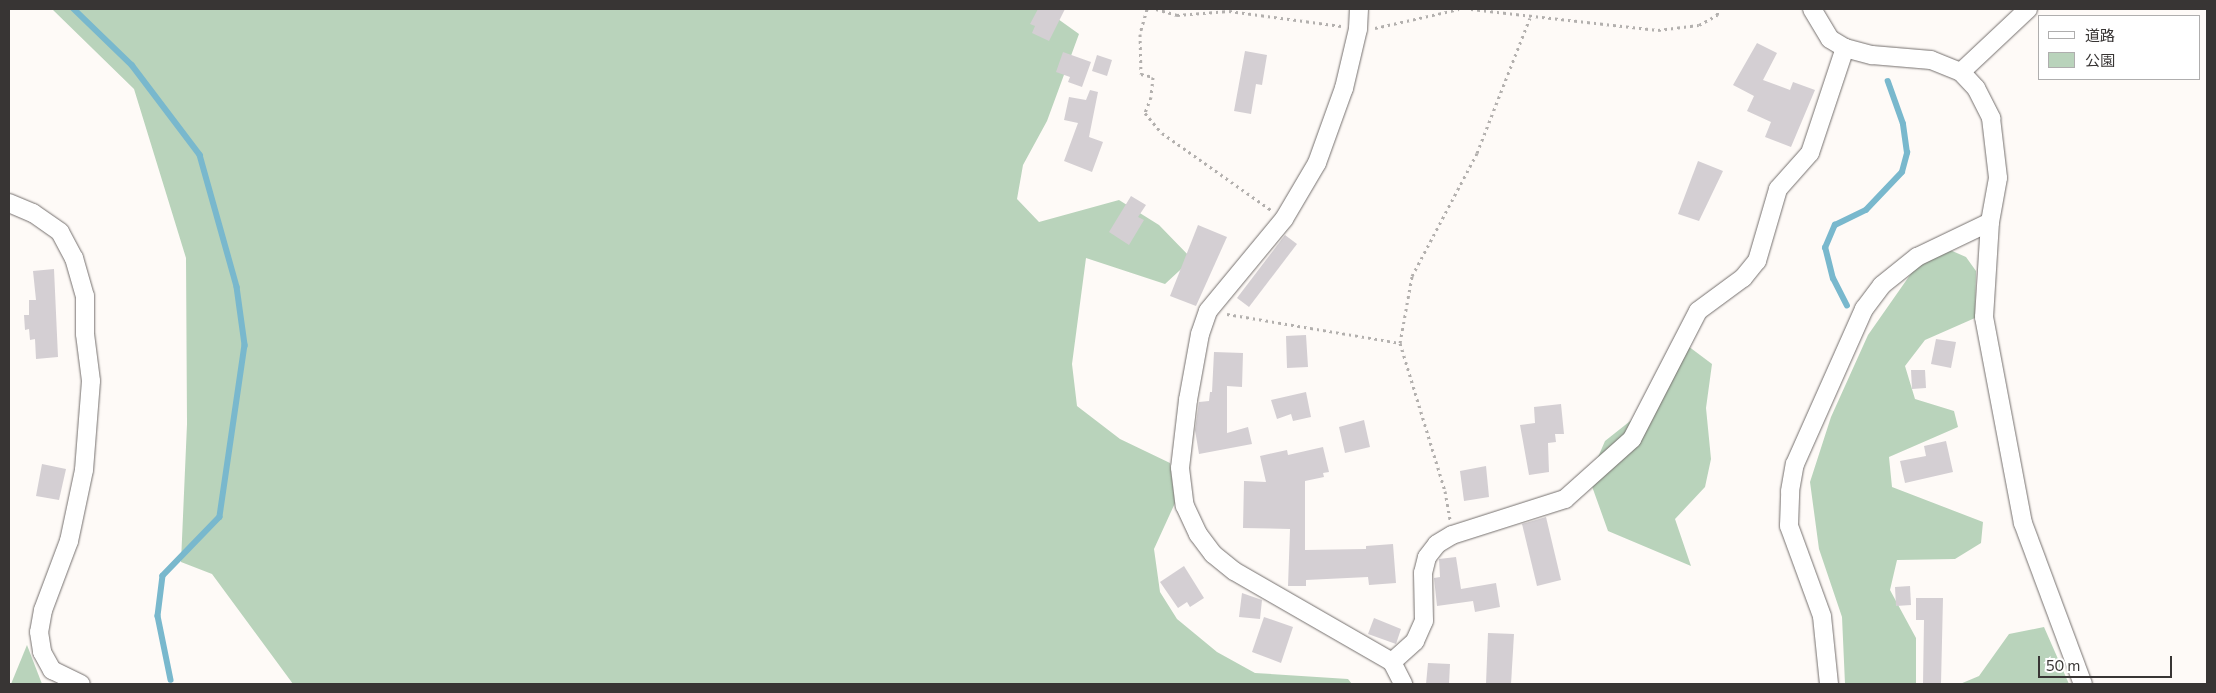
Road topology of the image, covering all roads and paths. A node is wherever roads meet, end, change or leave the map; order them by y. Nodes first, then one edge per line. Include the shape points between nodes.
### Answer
1 (1147, 9) edge
2 (1156, 9) edge
3 (1359, 9) edge
4 (1459, 9) edge
5 (1472, 9) edge
6 (1719, 9) edge
7 (1812, 9) edge
8 (2028, 9) edge
9 (1530, 18) junction
10 (1358, 29) junction
11 (1845, 48) junction
12 (1961, 72) junction
13 (9, 203) edge
14 (1284, 219) junction
15 (1990, 222) junction
16 (1208, 311) junction
17 (1400, 343) junction
18 (1452, 535) junction
19 (1392, 662) junction
20 (81, 684) edge
21 (1403, 684) edge
22 (1830, 684) edge
23 (2083, 684) edge

1 - 14 path via 1140,34 1141,74 1153,77 1145,113 1162,133
2 - 10 path via 1177,15 1229,11
3 - 10 street
4 - 10 path
5 - 9 path
6 - 9 path via 1699,24 1658,30
7 - 11 street via 1830,39
8 - 12 street
9 - 17 path via 1477,154 1412,276
10 - 14 street via 1334,122 1317,163
11 - 12 street via 1872,55 1931,60
11 - 18 street via 1810,153 1778,189 1757,261 1743,278 1698,311 1632,440 1565,498
12 - 15 street via 1976,88 1991,118 1998,178
13 - 20 street via 34,213 60,232 74,258 85,296 85,334 91,381 84,470 68,541 43,610 39,632 42,652 52,670
14 - 16 street
15 - 22 street via 1917,256 1882,285 1864,309 1795,464 1789,526 1822,616
15 - 23 street via 1984,317 2023,523
16 - 17 path
16 - 19 street via 1200,334 1188,400 1180,468 1185,506 1198,534 1213,554 1234,571
17 - 18 path via 1445,491
18 - 19 street via 1437,544 1427,557 1423,574 1424,621 1415,641
19 - 21 street

